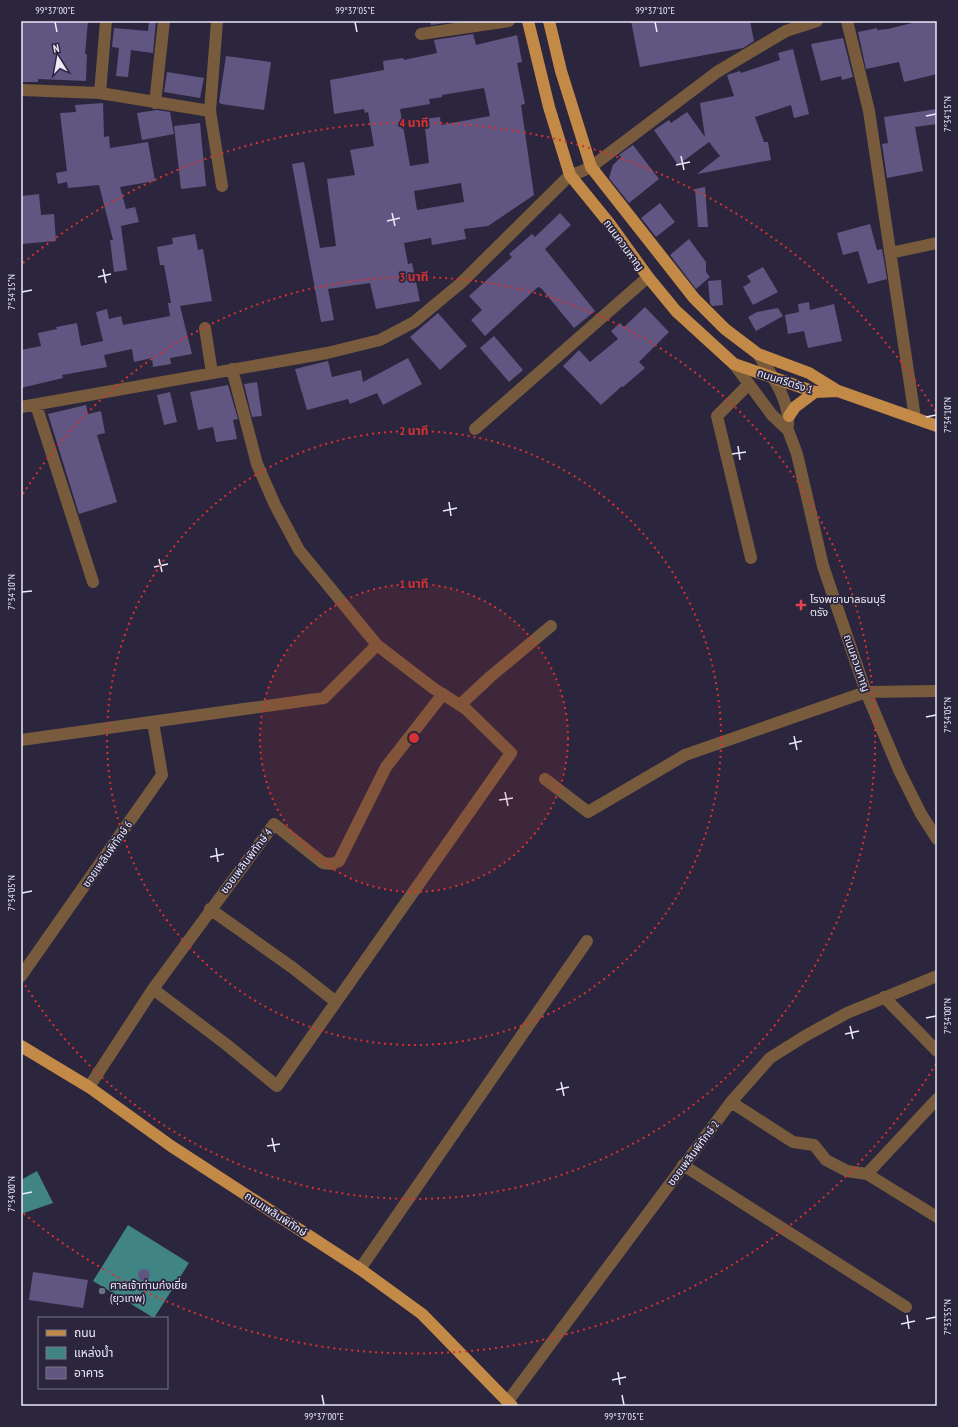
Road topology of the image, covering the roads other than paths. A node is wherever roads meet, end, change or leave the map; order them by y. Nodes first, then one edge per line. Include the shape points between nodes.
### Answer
1 (106, 21) edge
2 (164, 21) edge
3 (217, 21) edge
4 (509, 21) edge
5 (528, 21) edge
6 (549, 21) edge
7 (817, 21) edge
8 (847, 21) edge
9 (421, 34) dead end
10 (21, 90) edge
11 (100, 93) junction
12 (155, 103) junction
13 (210, 110) junction
14 (591, 166) junction
15 (570, 175) junction
16 (222, 186) dead end
17 (937, 243) edge
18 (890, 253) junction
19 (648, 277) junction
20 (204, 328) dead end
21 (758, 354) junction
22 (734, 364) junction
23 (232, 369) junction
24 (212, 373) junction
25 (774, 378) junction
26 (749, 384) junction
27 (838, 391) junction
28 (815, 392) junction
29 (36, 405) junction
30 (21, 407) edge
31 (789, 416) junction
32 (915, 418) junction
33 (937, 426) edge
34 (475, 429) dead end
35 (788, 430) junction
36 (751, 558) dead end
37 (93, 582) dead end
38 (551, 626) dead end
39 (377, 645) junction
40 (937, 691) edge
41 (866, 692) junction
42 (443, 694) junction
43 (460, 705) junction
44 (154, 722) junction
45 (21, 740) edge
46 (545, 779) dead end
47 (937, 839) edge
48 (210, 909) junction
49 (587, 941) dead end
50 (21, 976) edge
51 (937, 976) edge
52 (153, 989) junction
53 (884, 997) junction
54 (336, 1002) junction
55 (21, 1046) edge
56 (937, 1051) edge
57 (89, 1087) junction
58 (937, 1099) edge
59 (730, 1102) junction
60 (683, 1165) junction
61 (867, 1174) junction
62 (937, 1217) edge
63 (360, 1269) junction
64 (906, 1307) dead end
65 (510, 1404) edge

1 - 11 street
2 - 12 street
3 - 13 street
4 - 9 street
5 - 15 main road, ถนนควนหาญ via 549,107
6 - 14 main road, ถนนควนหาญ via 561,71
7 - 14 street via 786,31 717,72
8 - 18 street via 869,111
10 - 11 street
11 - 12 street
12 - 13 street
13 - 16 street
14 - 15 street
14 - 21 main road, ถนนควนหาญ via 694,298 725,329
15 - 19 main road, ถนนควนหาญ
15 - 23 street via 462,283 414,322 380,340
17 - 18 street
18 - 32 street
19 - 22 main road, ถนนควนหาญ via 676,311
19 - 34 street
20 - 24 street
21 - 25 street, ถนนควนหาญ
21 - 27 main road, ถนนศรีตรัง 1 via 809,373
22 - 25 main road, ถนนศรีตรัง 1
22 - 26 street, ถนนควนหาญ
23 - 24 street
23 - 39 street via 257,464 275,505 299,550
24 - 29 street
25 - 28 main road, ถนนศรีตรัง 1
25 - 31 street, ถนนควนหาญ
26 - 35 street, ถนนควนหาญ via 772,415
26 - 36 street via 717,416
27 - 28 main road, ถนนศรีตรัง 1
27 - 32 main road, ถนนศรีตรัง 1
28 - 31 main road via 795,407
29 - 30 street
29 - 37 street
31 - 35 street, ถนนควนหาญ
32 - 33 main road, ถนนศรีตรัง 1
35 - 41 street, ถนนควนหาญ via 797,454 823,566
38 - 43 street
39 - 42 street
39 - 44 street via 324,698
40 - 41 street
41 - 46 street via 686,755 588,812
41 - 47 street, ถนนควนหาญ via 899,770
42 - 43 street
42 - 48 street, ซอยเพลินพิทักษ์ 4 via 386,768 339,861 332,864 324,863 274,824
43 - 54 street via 511,753
44 - 45 street
44 - 50 street, ซอยเพลินพิทักษ์ 6 via 162,775
48 - 52 street, ซอยเพลินพิทักษ์ 4
48 - 54 street
49 - 63 street
51 - 53 street, ซอยเพลินพิทักษ์ 2
52 - 54 street via 277,1086
52 - 57 street, ซอยเพลินพิทักษ์ 4
53 - 56 street
53 - 59 street, ซอยเพลินพิทักษ์ 2 via 805,1036 770,1058
55 - 57 main road, ถนนเพลินพิทักษ์
57 - 63 main road, ถนนเพลินพิทักษ์ via 172,1146
58 - 61 street
59 - 60 street, ซอยเพลินพิทักษ์ 2
59 - 61 street via 793,1142 814,1145 826,1160 847,1171
60 - 64 street
60 - 65 street, ซอยเพลินพิทักษ์ 2
61 - 62 street
63 - 65 main road, ถนนเพลินพิทักษ์ via 422,1314

